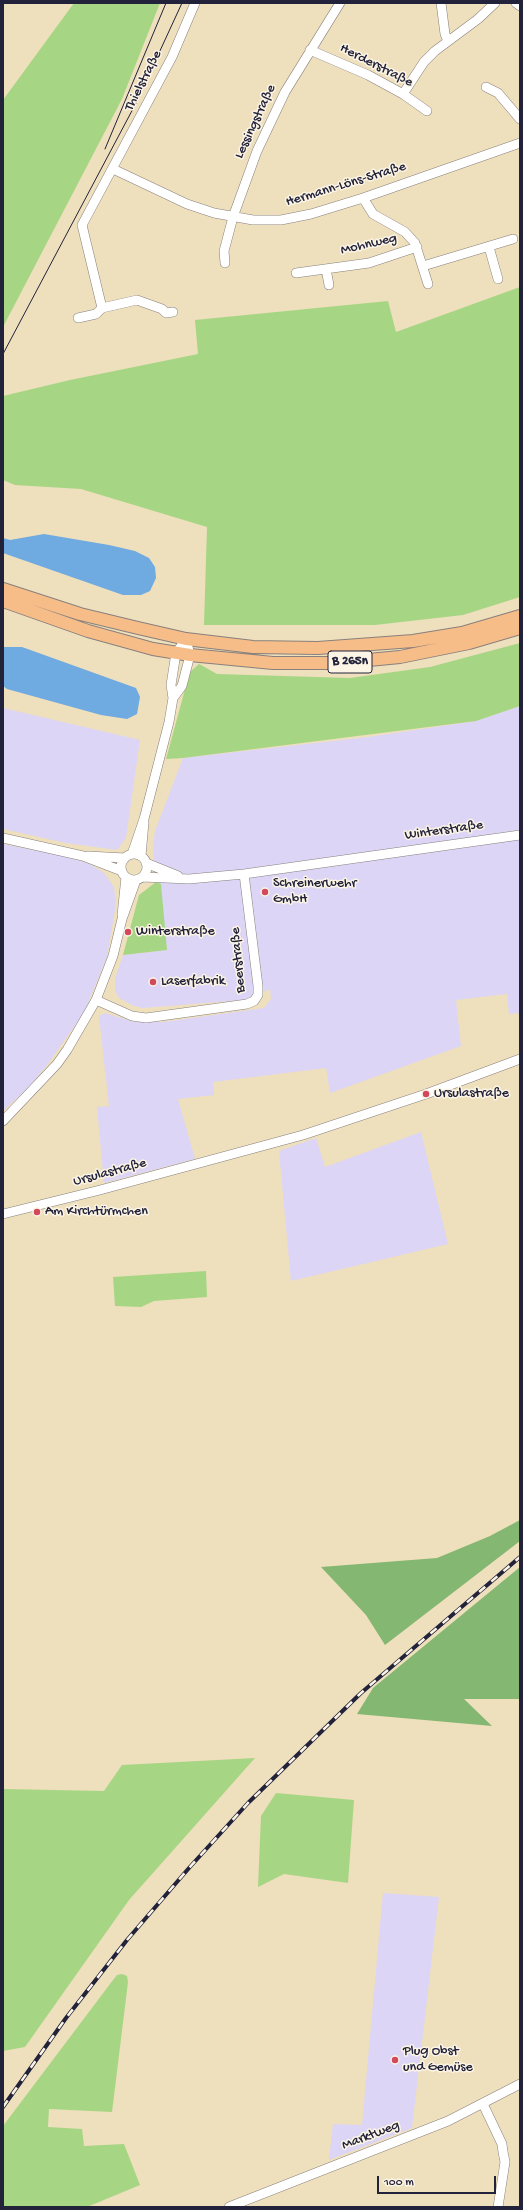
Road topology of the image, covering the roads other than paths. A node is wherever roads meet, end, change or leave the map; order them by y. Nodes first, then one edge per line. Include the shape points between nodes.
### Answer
1 (195, 3) edge
2 (340, 3) edge
3 (441, 3) edge
4 (495, 3) edge
5 (516, 3) edge
6 (520, 6) edge
7 (448, 41) junction
8 (310, 50) junction
9 (486, 87) dead end
10 (403, 94) junction
11 (427, 110) dead end
12 (520, 120) edge
13 (520, 143) edge
14 (114, 168) junction
15 (363, 198) junction
16 (233, 217) junction
17 (513, 239) dead end
18 (489, 247) junction
19 (417, 248) junction
20 (225, 263) dead end
21 (423, 266) junction
22 (326, 269) junction
23 (296, 273) dead end
24 (498, 279) dead end
25 (428, 284) dead end
26 (329, 285) dead end
27 (102, 308) junction
28 (173, 312) dead end
29 (78, 318) dead end
30 (3, 589) edge
31 (3, 601) edge
32 (520, 616) edge
33 (520, 628) edge
34 (186, 639) junction
35 (176, 653) junction
36 (190, 655) junction
37 (173, 698) junction
38 (520, 835) edge
39 (3, 838) edge
40 (83, 856) junction
41 (136, 858) junction
42 (124, 874) junction
43 (244, 874) junction
44 (181, 878) junction
45 (139, 879) junction
46 (122, 919) junction
47 (96, 1000) junction
48 (520, 1059) edge
49 (3, 1121) edge
50 (3, 1214) edge
51 (520, 2084) edge
52 (483, 2104) junction
53 (229, 2207) edge
54 (498, 2207) edge

1 - 14 street, Thielstraße via 172,57
2 - 8 street, Lessingstraße
3 - 7 street
4 - 7 street
5 - 6 street
7 - 10 street via 424,62
8 - 10 street, Herderstraße via 368,75
8 - 16 street, Lessingstraße via 285,92 257,151
9 - 12 street via 498,93
10 - 11 street, Herderstraße
13 - 15 street, Hermann-Löns-Straße
14 - 16 street, Hermann-Löns-Straße via 187,204
14 - 27 street, Thielstraße via 82,225
15 - 16 street, Hermann-Löns-Straße via 281,220
15 - 19 street via 373,214 409,236
16 - 20 street, Lessingstraße via 224,250
17 - 18 street
18 - 21 street
18 - 24 street
19 - 21 street
19 - 22 street, Mohnweg via 369,263
21 - 25 street
22 - 23 street, Mohnweg
22 - 26 street, Mohnweg
27 - 28 street via 137,300 162,309 166,313
27 - 29 street via 96,314
30 - 34 main road, B 265n via 80,614
31 - 35 main road, B 265n via 88,631
32 - 34 main road, B 265n via 462,633 370,646 253,648
33 - 36 main road, B 265n via 434,651 367,661 273,663
34 - 35 street
34 - 36 street
35 - 36 main road, B 265n
35 - 37 street via 171,685
36 - 37 street via 182,686
37 - 41 street via 144,820 145,832
38 - 43 street, Winterstraße
39 - 40 street
40 - 41 street
40 - 42 street, Winterstraße
41 - 42 street via 121,864
41 - 44 street, Winterstraße
41 - 45 street via 146,871
42 - 45 street, Winterstraße
42 - 46 street
43 - 44 street, Winterstraße
43 - 47 street, Beerstraße via 258,986 258,995 254,1001 146,1018 132,1016
44 - 45 street, Winterstraße
45 - 46 street
46 - 47 street via 113,956
47 - 49 street via 68,1050
48 - 50 street, Ursulastraße via 303,1135
51 - 52 street, Marktweg
52 - 53 street, Marktweg via 448,2121
52 - 54 street via 502,2144 505,2162

